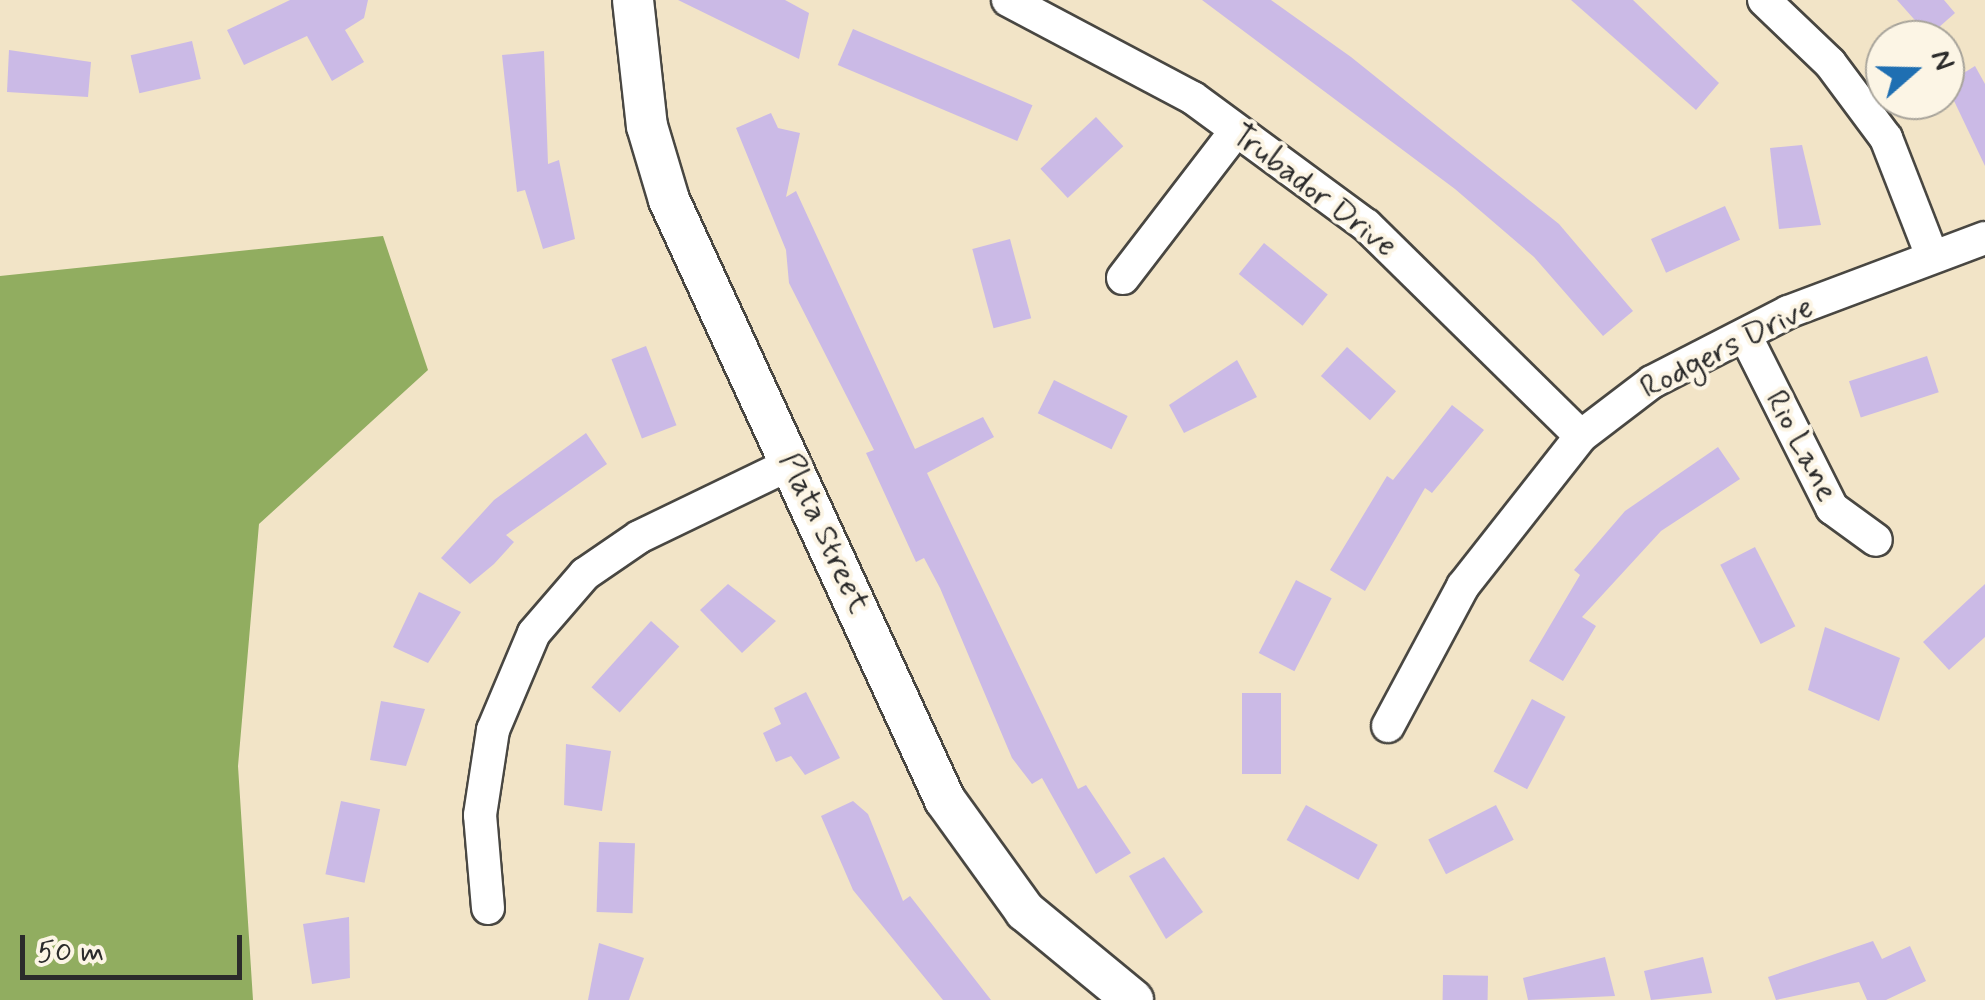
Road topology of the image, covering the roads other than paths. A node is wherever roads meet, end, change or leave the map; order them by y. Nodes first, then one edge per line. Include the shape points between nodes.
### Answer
1 (632, 0) edge
2 (1008, 0) edge
3 (1764, 0) edge
4 (1236, 132) junction
5 (1985, 238) edge
6 (1932, 256) junction
7 (1123, 278) dead end
8 (1744, 335) junction
9 (1581, 436) junction
10 (792, 463) junction
11 (1876, 540) dead end
12 (1388, 726) dead end
13 (488, 908) dead end
14 (1133, 1000) edge

1 - 10 street, Plata Street via 647,126 669,200
2 - 4 street, Trubador Drive via 1080,32
3 - 6 street via 1830,63 1886,138
4 - 7 street
4 - 9 street, Trubador Drive via 1366,225
5 - 6 street, Rodgers Drive
6 - 8 street, Rodgers Drive
8 - 9 street, Rodgers Drive via 1652,382
8 - 11 street, Rio Lane via 1832,508
9 - 12 street, Rodgers Drive via 1464,586
10 - 13 street via 638,537 585,574 534,633 493,730 480,816
10 - 14 street, Plata Street via 956,816 1025,911

